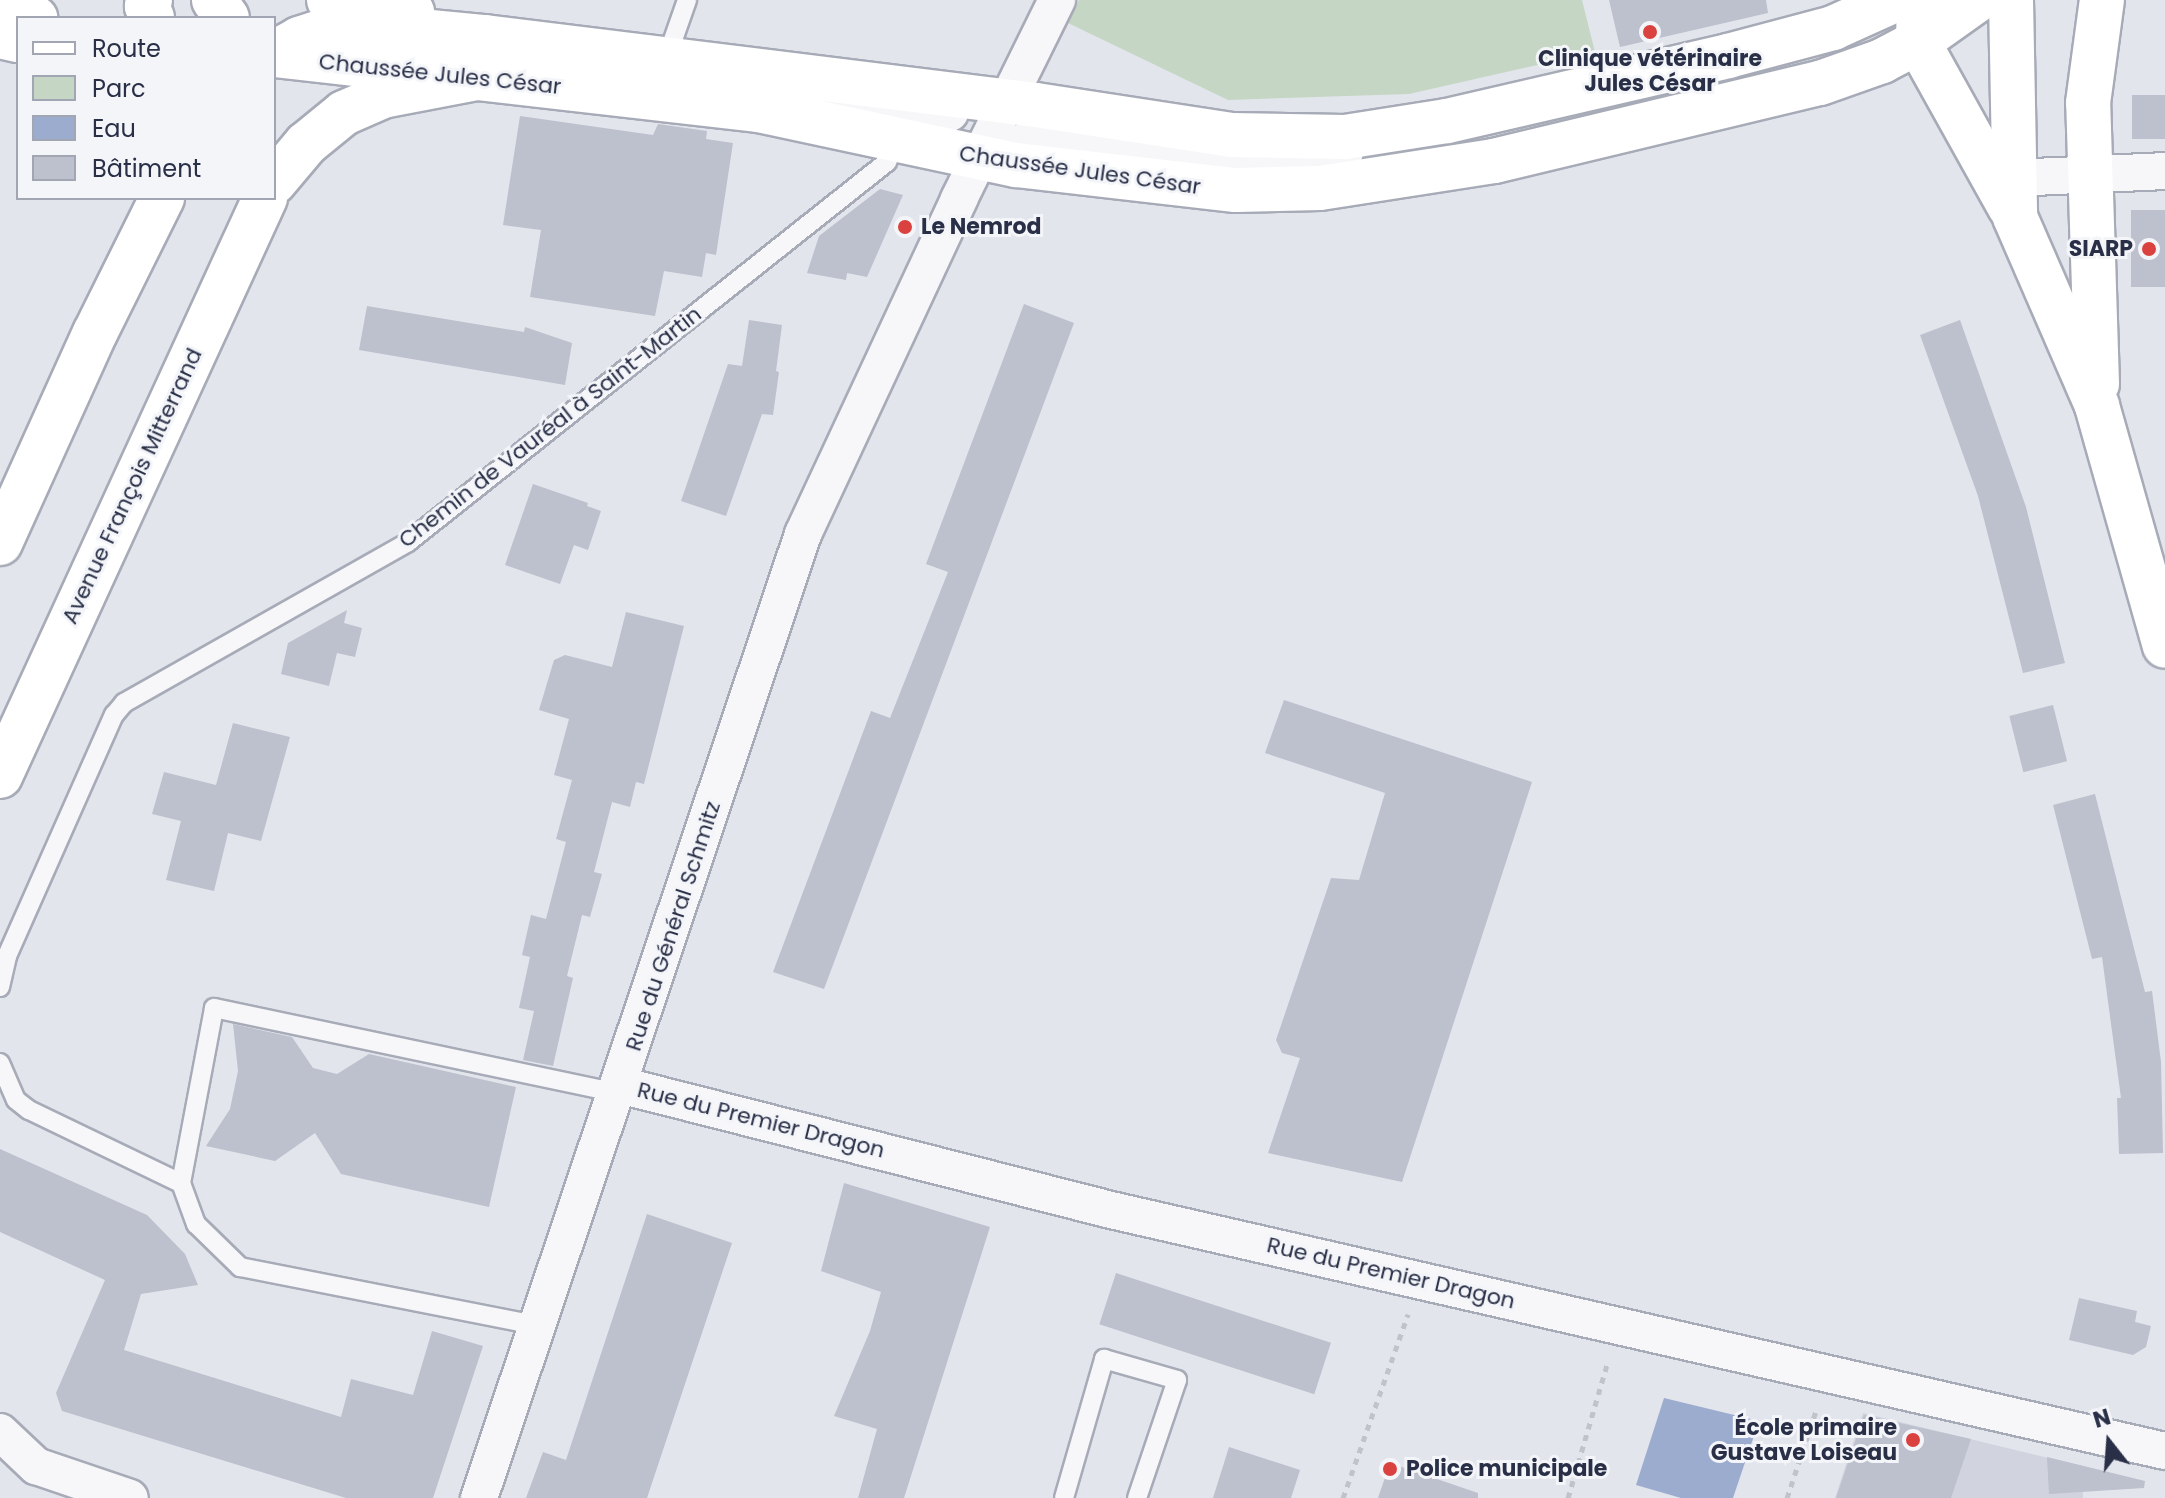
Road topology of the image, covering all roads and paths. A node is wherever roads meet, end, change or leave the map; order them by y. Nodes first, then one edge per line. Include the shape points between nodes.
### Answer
1 (329, 0) edge
2 (687, 0) edge
3 (1057, 0) edge
4 (1895, 0) edge
5 (1977, 0) edge
6 (2071, 0) edge
7 (2102, 0) edge
8 (0, 12) edge
9 (2011, 14) edge
10 (23, 16) edge
11 (1918, 21) edge
12 (276, 53) edge
13 (481, 58) junction
14 (666, 60) junction
15 (1010, 102) junction
16 (2088, 103) junction
17 (759, 110) junction
18 (1447, 121) junction
19 (897, 140) junction
20 (980, 160) junction
21 (2165, 171) edge
22 (2090, 175) junction
23 (276, 180) edge
24 (2014, 197) junction
25 (145, 200) edge
26 (161, 200) edge
27 (254, 200) edge
28 (264, 200) edge
29 (95, 333) junction
30 (187, 365) junction
31 (2097, 406) junction
32 (0, 543) edge
33 (2165, 646) edge
34 (0, 776) edge
35 (0, 987) edge
36 (0, 1063) edge
37 (618, 1089) junction
38 (181, 1183) junction
39 (1420, 1279) junction
40 (537, 1325) junction
41 (1618, 1327) junction
42 (1828, 1376) junction
43 (0, 1432) edge
44 (2165, 1451) edge
45 (130, 1498) edge
46 (479, 1498) edge
47 (1064, 1498) edge
48 (1137, 1498) edge
49 (1343, 1498) edge
50 (1568, 1498) edge
51 (1787, 1498) edge

1 - 13 main road, Chaussée Jules César via 448,17
2 - 14 lane
3 - 15 street
4 - 18 main road, Chaussée Jules César via 1833,28
5 - 11 main road, Chaussée Jules César
6 - 16 main road
7 - 16 main road
8 - 10 main road
9 - 24 main road
11 - 20 main road, Chaussée Jules César via 1882,61 1833,79 1494,161 1320,188 1236,190
11 - 24 main road
12 - 13 main road via 299,39 357,25
13 - 14 main road, Chaussée Jules César
13 - 17 main road, Chaussée Jules César
13 - 23 main road via 344,113 306,144
14 - 15 main road, Chaussée Jules César
15 - 17 street via 994,110 962,113
15 - 18 main road, Chaussée Jules César via 1232,135 1345,137
15 - 20 street, Rue du Général Schmitz
16 - 22 main road
17 - 19 main road, Chaussée Jules César
18 - 20 street via 1365,150 1292,159 1186,156 1055,138 1027,140
19 - 20 main road, Chaussée Jules César
19 - 35 lane, Chemin de Vauréal à Saint-Martin via 887,162 408,542 124,703 114,715 7,956
20 - 37 street, Rue du Général Schmitz via 803,534
21 - 22 street
22 - 24 street
22 - 31 main road
24 - 31 main road
25 - 29 main road
26 - 29 main road
27 - 30 main road
28 - 30 main road, Avenue François Mitterrand
29 - 32 main road
30 - 34 main road, Avenue François Mitterrand
31 - 33 main road
36 - 38 lane via 16,1100 29,1110
37 - 38 lane via 214,1008
37 - 39 street, Rue du Premier Dragon via 1111,1210
37 - 40 street, Rue du Général Schmitz
38 - 40 lane via 196,1224 240,1267
39 - 41 street, Rue du Premier Dragon
39 - 49 path
40 - 46 street, Rue du Général Schmitz
41 - 42 street, Rue du Premier Dragon
41 - 50 path
42 - 44 street, Rue du Premier Dragon
42 - 51 path
43 - 45 street via 36,1466
47 - 48 lane via 1104,1359 1177,1380

